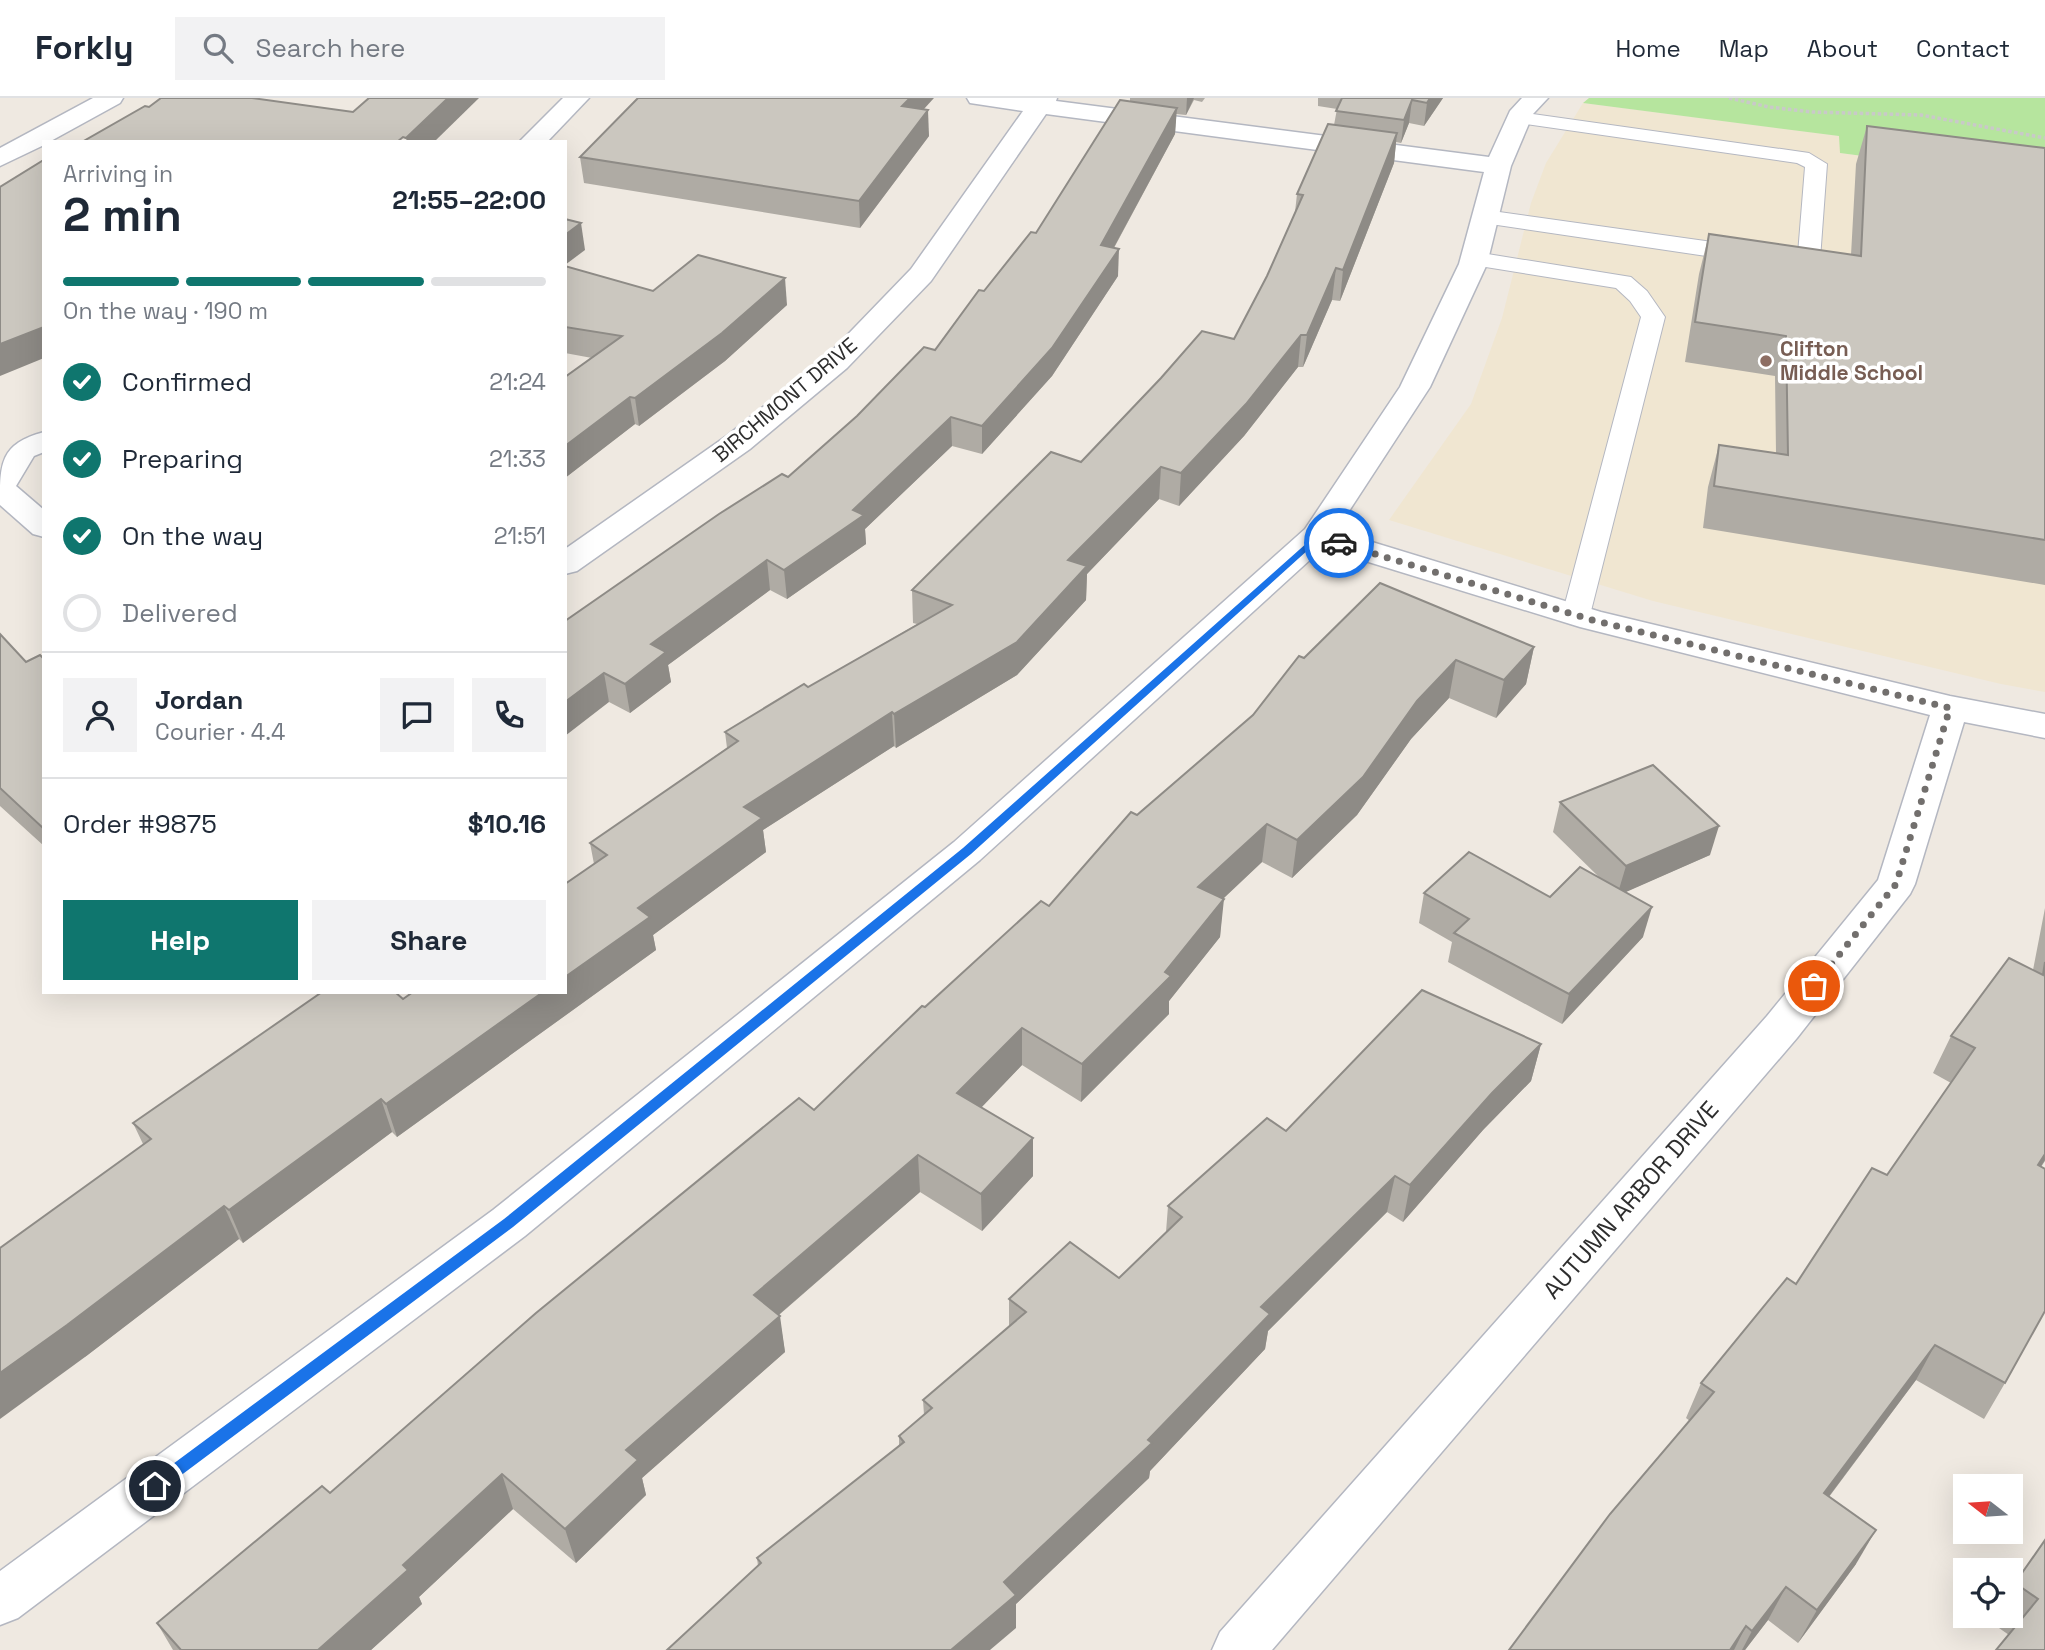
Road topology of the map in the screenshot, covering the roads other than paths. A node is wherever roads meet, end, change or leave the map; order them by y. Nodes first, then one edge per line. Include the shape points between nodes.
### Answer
1 (111, 98) edge
2 (577, 98) edge
3 (979, 98) edge
4 (1042, 102) edge
5 (1528, 108) edge
6 (534, 140) edge
7 (0, 158) edge
8 (1498, 166) junction
9 (1485, 217) junction
10 (1475, 259) junction
11 (42, 441) edge
12 (0, 487) edge
13 (42, 525) edge
14 (1317, 537) junction
15 (567, 563) edge
16 (1576, 615) junction
17 (1950, 708) junction
18 (2045, 726) edge
19 (0, 1601) edge
20 (1238, 1650) edge

1 - 7 street
2 - 6 street
3 - 4 street
4 - 8 street
4 - 15 street, BIRCHMONT DRIVE via 921,275 837,362 739,442
5 - 8 street
5 - 9 lane via 1802,157 1816,164 1809,259 1794,262
8 - 9 street
9 - 10 street
10 - 14 street via 1415,387
10 - 16 lane via 1623,282 1653,317
11 - 12 street via 23,450
12 - 13 street
14 - 16 street
14 - 19 street via 967,851 519,1214
16 - 17 street
17 - 18 street
17 - 20 street, AUTUMN ARBOR DRIVE via 1896,884 1782,1027

